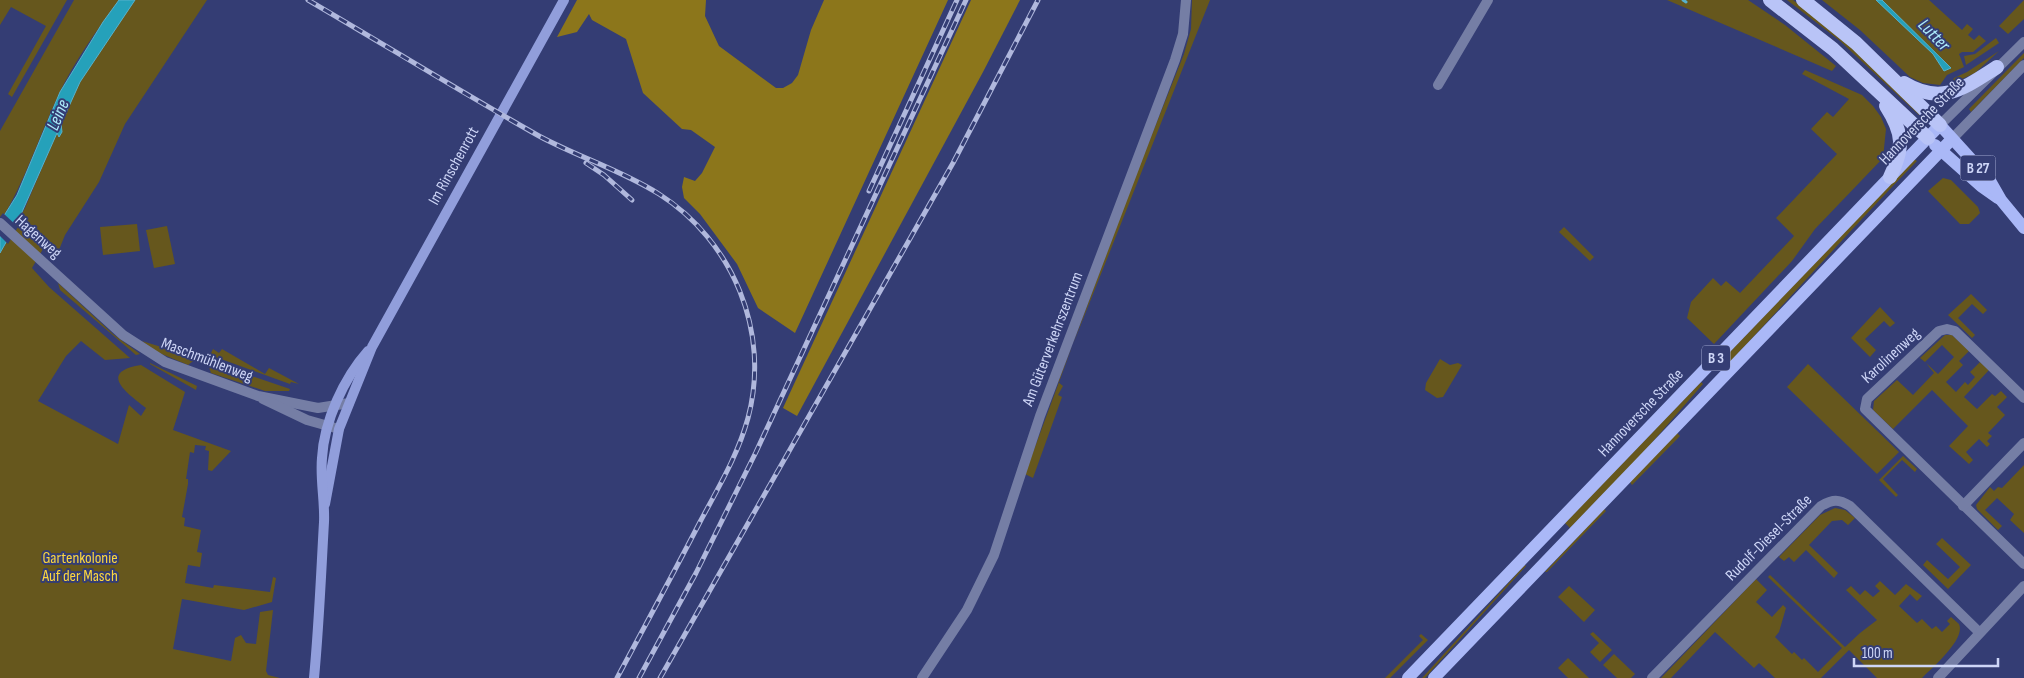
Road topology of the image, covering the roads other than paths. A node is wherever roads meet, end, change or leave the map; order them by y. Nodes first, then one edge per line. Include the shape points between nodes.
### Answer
1 (564, 0) edge
2 (1186, 0) edge
3 (1770, 0) edge
4 (1804, 1) edge
5 (1488, 2) edge
6 (2024, 42) edge
7 (2024, 65) edge
8 (1997, 67) junction
9 (1888, 74) junction
10 (1438, 85) dead end
11 (1875, 88) junction
12 (1940, 125) junction
13 (1928, 138) junction
14 (1952, 139) junction
15 (1941, 150) junction
16 (1890, 177) junction
17 (2002, 200) junction
18 (0, 223) edge
19 (2024, 228) edge
20 (55, 273) joint
21 (372, 347) junction
22 (258, 396) junction
23 (2024, 398) edge
24 (349, 404) junction
25 (336, 405) junction
26 (328, 427) junction
27 (339, 429) junction
28 (2024, 443) edge
29 (324, 504) junction
30 (1963, 506) junction
31 (2024, 564) edge
32 (2024, 586) edge
33 (1979, 632) junction
34 (314, 678) edge
35 (922, 678) edge
36 (1408, 678) edge
37 (1434, 678) edge
38 (1652, 678) edge
39 (1938, 678) edge

1 - 21 main road, Im Rinschenrott
2 - 35 street, Am Güterverkehrszentrum via 1183,34 1175,60 1040,416 994,555 967,610
3 - 11 highway, B 3 via 1833,49
4 - 9 highway via 1843,31
5 - 10 street
6 - 8 street, Hannoversche Straße
7 - 14 street, Hannoversche Straße
8 - 9 highway via 1962,89 1944,94 1921,91
8 - 12 street, Hannoversche Straße
9 - 12 highway
11 - 13 highway, B 27
11 - 16 highway, B 3 via 1896,122 1900,140 1899,157
12 - 13 main road, Hannoversche Straße
12 - 14 main road
13 - 15 main road, B 27
13 - 16 main road, Hannoversche Straße / B 3
14 - 15 main road, Hannoversche Straße / B 3
14 - 17 main road, B 27 via 1989,179
15 - 17 main road, B 27
15 - 37 main road, Hannoversche Straße / B 3
16 - 36 main road, Hannoversche Straße / B 3
17 - 19 main road, B 27
18 - 20 street, Hagenweg
20 - 22 street, Maschmühlenweg via 123,335 149,354
21 - 24 main road, Im Rinschenrott
21 - 25 main road, Im Rinschenrott via 354,366
22 - 25 street, Maschmühlenweg via 318,408
22 - 26 street, Maschmühlenweg via 278,408
23 - 30 street, Karolinenweg via 1955,331 1947,329 1940,331 1865,403 1868,414
24 - 25 street, Maschmühlenweg
24 - 27 main road
25 - 26 main road, Im Rinschenrott
26 - 27 street, Maschmühlenweg
26 - 29 main road via 321,460
27 - 29 main road
28 - 30 street
29 - 34 main road
30 - 31 street, Karolinenweg
32 - 33 street
33 - 38 street, Rudolf-Diesel-Straße via 1850,506 1840,500 1831,500 1821,506
33 - 39 street

